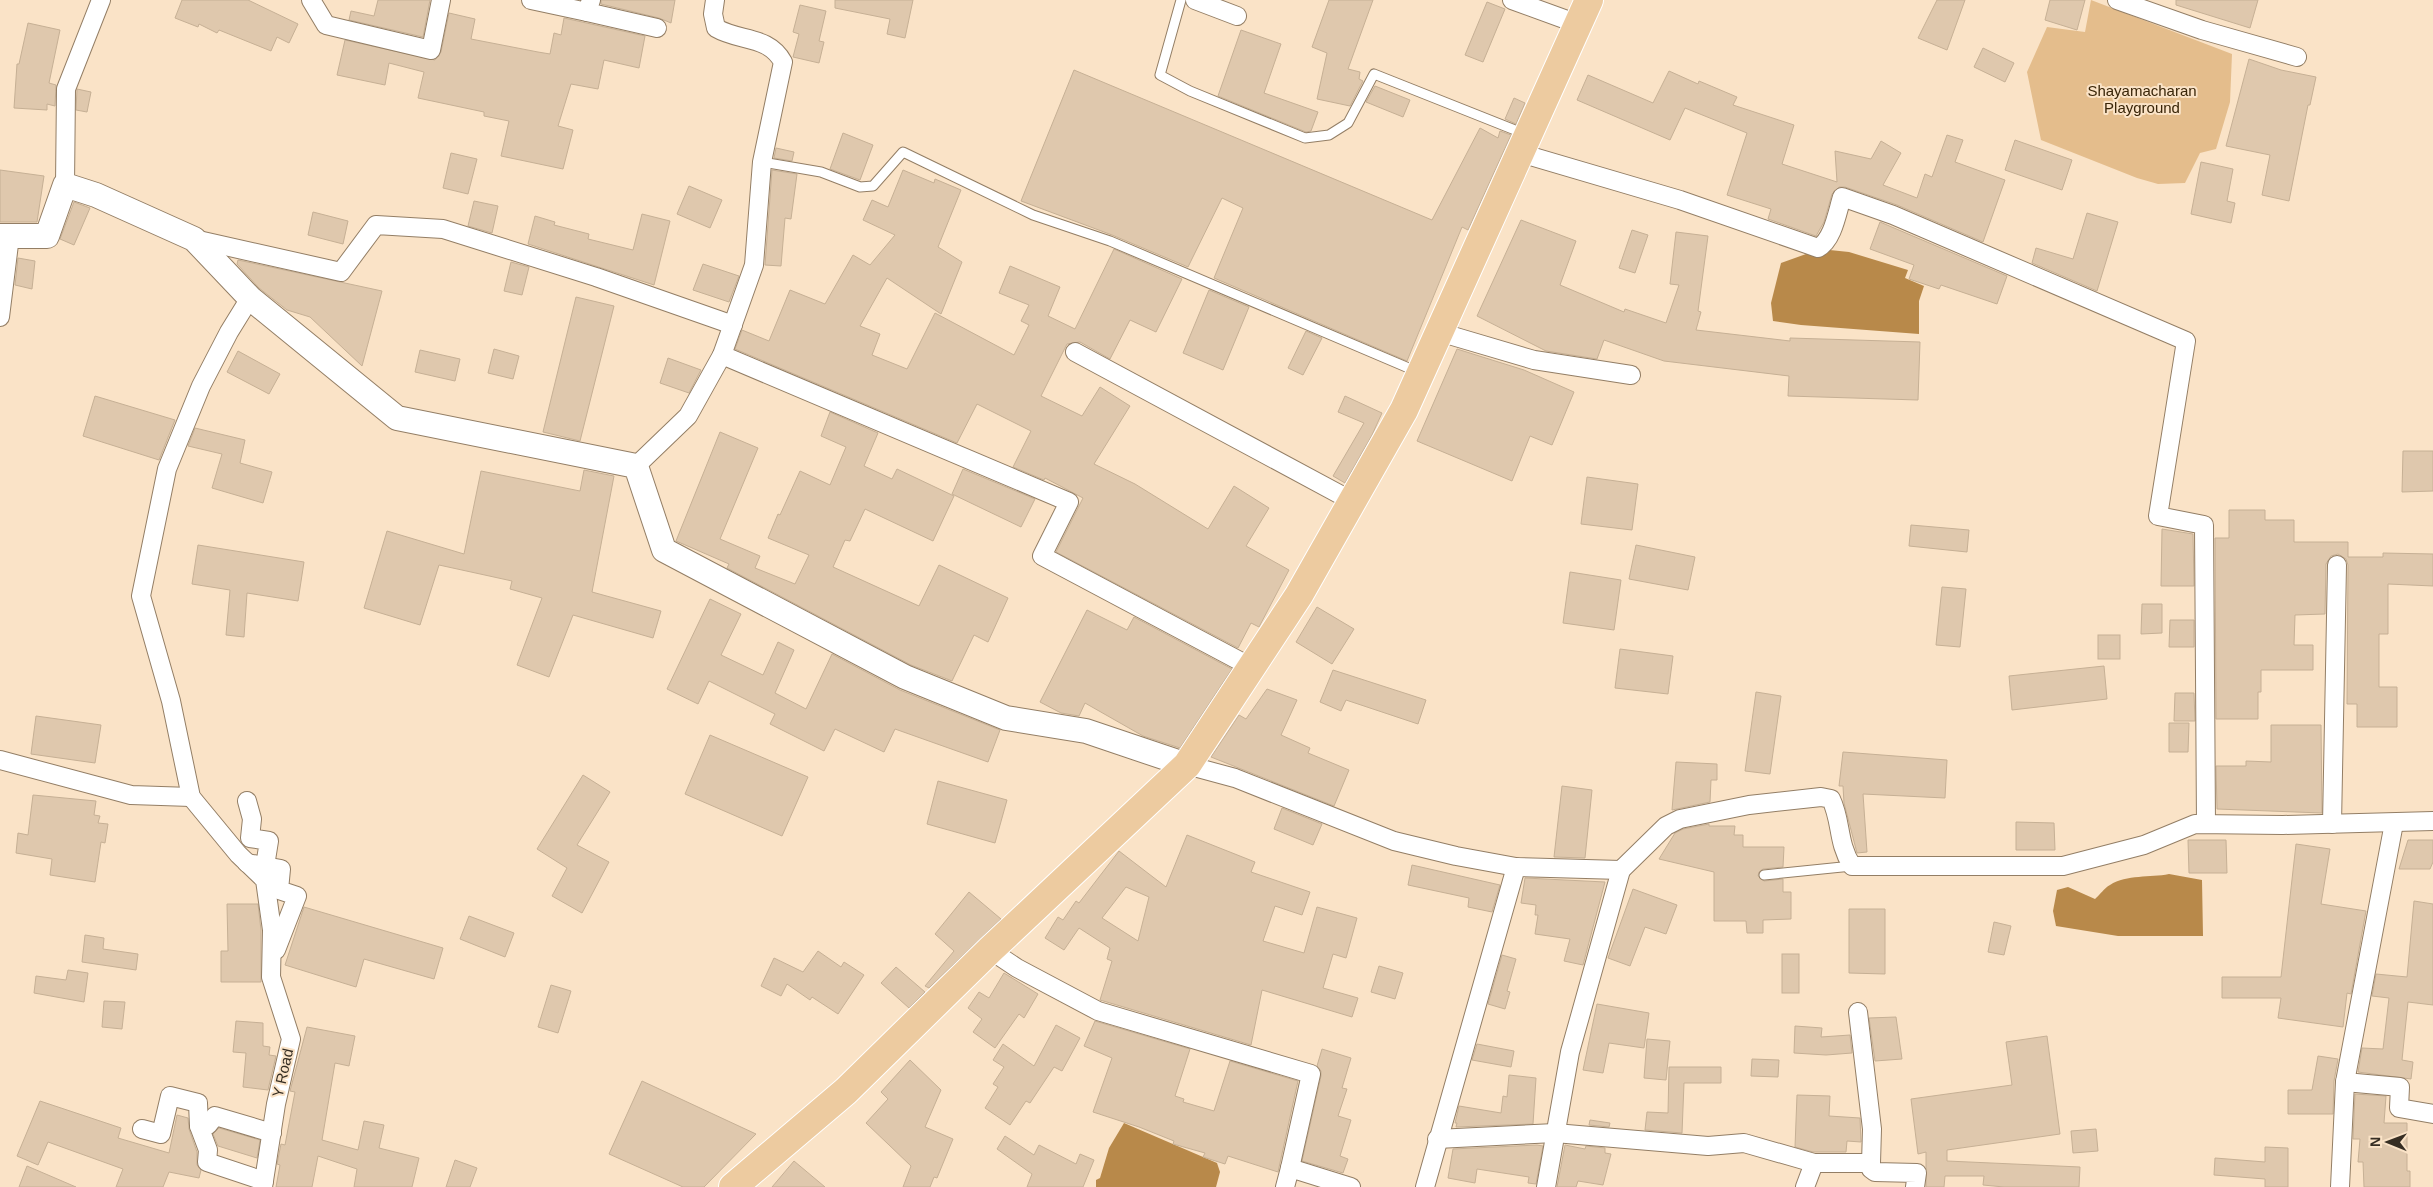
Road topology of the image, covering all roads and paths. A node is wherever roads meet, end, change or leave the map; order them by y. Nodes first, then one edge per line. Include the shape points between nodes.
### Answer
1 (101, 0) edge
2 (311, 0) edge
3 (441, 0) edge
4 (531, 0) edge
5 (714, 0) edge
6 (1181, 0) edge
7 (1195, 0) edge
8 (1512, 0) edge
9 (2117, 0) edge
10 (589, 6) edge
11 (1583, 12) edge
12 (1237, 16) dead end
13 (657, 28) dead end
14 (2296, 57) dead end
15 (1524, 144) junction
16 (762, 162) junction
17 (65, 185) junction
18 (5, 236) edge
19 (194, 239) junction
20 (250, 298) junction
21 (0, 317) edge
22 (733, 326) junction
23 (1439, 332) junction
24 (1075, 352) dead end
25 (722, 355) junction
26 (1421, 373) junction
27 (1631, 375) dead end
28 (636, 466) junction
29 (1352, 501) junction
30 (2337, 565) dead end
31 (1252, 667) junction
32 (0, 760) edge
33 (1187, 765) junction
34 (190, 798) junction
35 (247, 801) dead end
36 (2433, 821) edge
37 (2394, 822) junction
38 (2206, 824) junction
39 (2332, 824) junction
40 (247, 863) junction
41 (265, 866) junction
42 (1852, 866) junction
43 (1516, 867) junction
44 (1621, 870) junction
45 (1764, 874) dead end
46 (990, 950) junction
47 (272, 963) junction
48 (1858, 1012) dead end
49 (2345, 1082) junction
50 (2433, 1114) edge
51 (199, 1126) junction
52 (142, 1129) dead end
53 (272, 1133) junction
54 (1555, 1134) junction
55 (1437, 1140) junction
56 (1814, 1163) junction
57 (1871, 1163) junction
58 (1290, 1168) junction
59 (264, 1184) edge
60 (733, 1187) edge
61 (1285, 1187) edge
62 (1350, 1187) edge
63 (1425, 1187) edge
64 (1546, 1187) edge
65 (1805, 1187) edge
66 (1915, 1187) edge
67 (2340, 1187) edge

1 - 17 street via 66,89
2 - 3 street via 326,25 431,50
4 - 10 street
5 - 16 street via 716,28 726,34 764,43 776,50 783,62
6 - 15 lane via 1160,75 1190,91 1305,138 1329,135 1348,123 1374,74
7 - 12 street
8 - 11 street
9 - 14 street via 2202,30
10 - 13 street
11 - 15 main road
15 - 23 main road
15 - 38 street via 1818,248 1829,237 1842,197 1893,215 2186,341 2158,516 2204,525
16 - 22 street via 754,265
16 - 26 lane via 822,172 860,187 873,186 903,152 1033,215 1110,241
17 - 18 street via 46,236
17 - 19 street via 96,195
18 - 21 street
19 - 20 street
19 - 22 street via 341,272 376,225 443,229 596,277
20 - 28 street via 397,418
20 - 34 street via 202,386 167,469 141,596 171,701
22 - 25 street
23 - 26 main road
23 - 27 street via 1534,360
24 - 29 street
25 - 28 street via 688,416
25 - 31 street via 1069,502 1042,556
26 - 29 main road via 1404,410
28 - 33 street via 664,550 914,681 1006,718 1086,731
29 - 31 main road via 1299,595
30 - 39 street
31 - 33 main road
32 - 34 street via 131,795
33 - 43 street via 1235,778 1394,841
33 - 46 main road
34 - 40 street, Y Road
35 - 41 street via 252,819 250,838 269,841
36 - 37 street
37 - 39 street
37 - 49 street
38 - 39 street
38 - 42 street via 2195,824 2144,845 2063,866
40 - 41 street
40 - 47 street, Y Road via 265,880 272,930
41 - 47 street via 281,869 279,890 297,896
42 - 44 street via 1843,852 1835,808 1831,799 1822,797 1749,805 1680,820 1666,826
42 - 45 lane
43 - 44 street
43 - 55 street
44 - 54 street via 1570,1052
46 - 58 street via 1098,1011 1310,1074
46 - 60 main road via 846,1091
47 - 53 street, Y Road via 271,977 291,1039
48 - 57 street via 1872,1129
49 - 50 street via 2400,1087 2399,1108
49 - 67 street
51 - 52 street via 198,1103 170,1096 161,1134
51 - 53 street via 208,1125 215,1116
51 - 59 street via 208,1150 207,1162
53 - 59 street, Y Road
54 - 55 street
54 - 56 street via 1708,1146 1744,1143
54 - 64 street
55 - 63 street
56 - 57 street
56 - 65 street
57 - 66 street via 1875,1172 1917,1172
58 - 61 street
58 - 62 street

